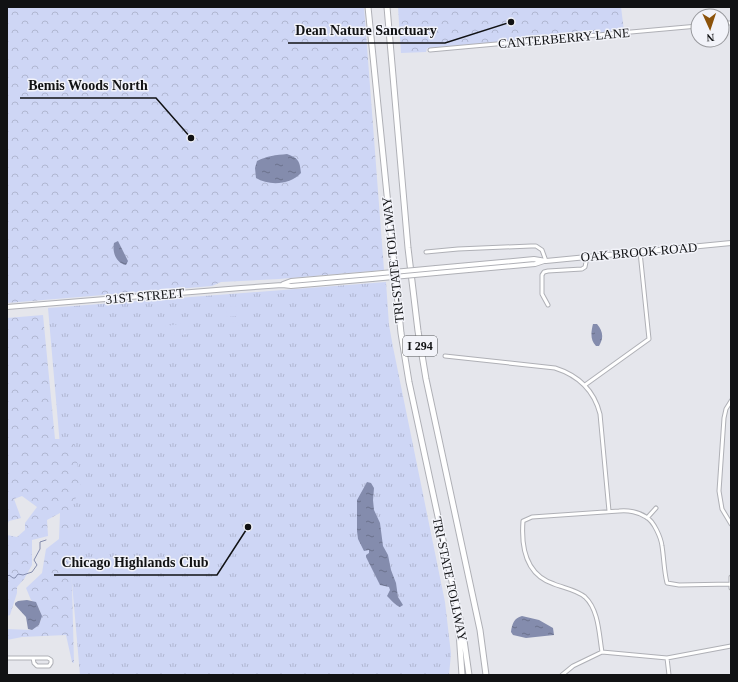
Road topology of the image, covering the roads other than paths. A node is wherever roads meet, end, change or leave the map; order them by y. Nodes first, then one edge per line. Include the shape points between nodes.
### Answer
1 (368, 7) edge
2 (387, 10) edge
3 (690, 27) edge
4 (430, 50) dead end
5 (731, 243) edge
6 (426, 252) dead end
7 (640, 252) junction
8 (587, 257) junction
9 (546, 261) junction
10 (436, 268) joint
11 (436, 273) joint
12 (282, 284) junction
13 (548, 305) dead end
14 (7, 307) edge
15 (445, 356) dead end
16 (585, 385) junction
17 (731, 401) edge
18 (656, 508) dead end
19 (609, 511) junction
20 (647, 518) junction
21 (731, 524) edge
22 (731, 577) edge
23 (731, 584) edge
24 (731, 588) edge
25 (455, 597) junction
26 (731, 646) edge
27 (602, 652) junction
28 (7, 658) edge
29 (34, 658) junction
30 (666, 658) junction
31 (462, 675) edge
32 (469, 675) edge
33 (486, 675) edge
34 (562, 675) edge
35 (669, 675) edge

1 - 25 highway, TRI-STATE TOLLWAY / I 294 via 401,333
2 - 33 highway, TRI-STATE TOLLWAY / I 294 via 418,331 480,630
3 - 4 street, CANTERBERRY LANE
5 - 7 main road, OAK BROOK ROAD
6 - 9 street via 460,248 536,246 542,250
7 - 8 main road, OAK BROOK ROAD
7 - 16 street via 649,338
8 - 9 main road, OAK BROOK ROAD
8 - 13 street via 582,269 544,272 542,294
9 - 10 main road, OAK BROOK ROAD via 534,259
9 - 11 main road, OAK BROOK ROAD
10 - 12 main road, 31ST STREET, bridge via 291,281
11 - 12 main road, 31ST STREET, bridge via 291,286
12 - 14 main road, 31ST STREET
15 - 16 street via 554,368 571,374
16 - 19 street via 595,399 600,414
17 - 21 street via 724,418 719,491 722,509
18 - 20 street
19 - 20 street via 628,511
19 - 27 street via 532,517 523,521 526,558 531,567 538,576 584,597 595,616
20 - 23 street via 661,541 664,572 668,583
22 - 23 street
23 - 24 street
25 - 31 highway
25 - 32 highway, TRI-STATE TOLLWAY / I 294
26 - 30 street
27 - 30 street
27 - 34 street via 573,666
28 - 29 street
29 - 29 street via 48,658 52,663 49,666 37,666
30 - 35 street

